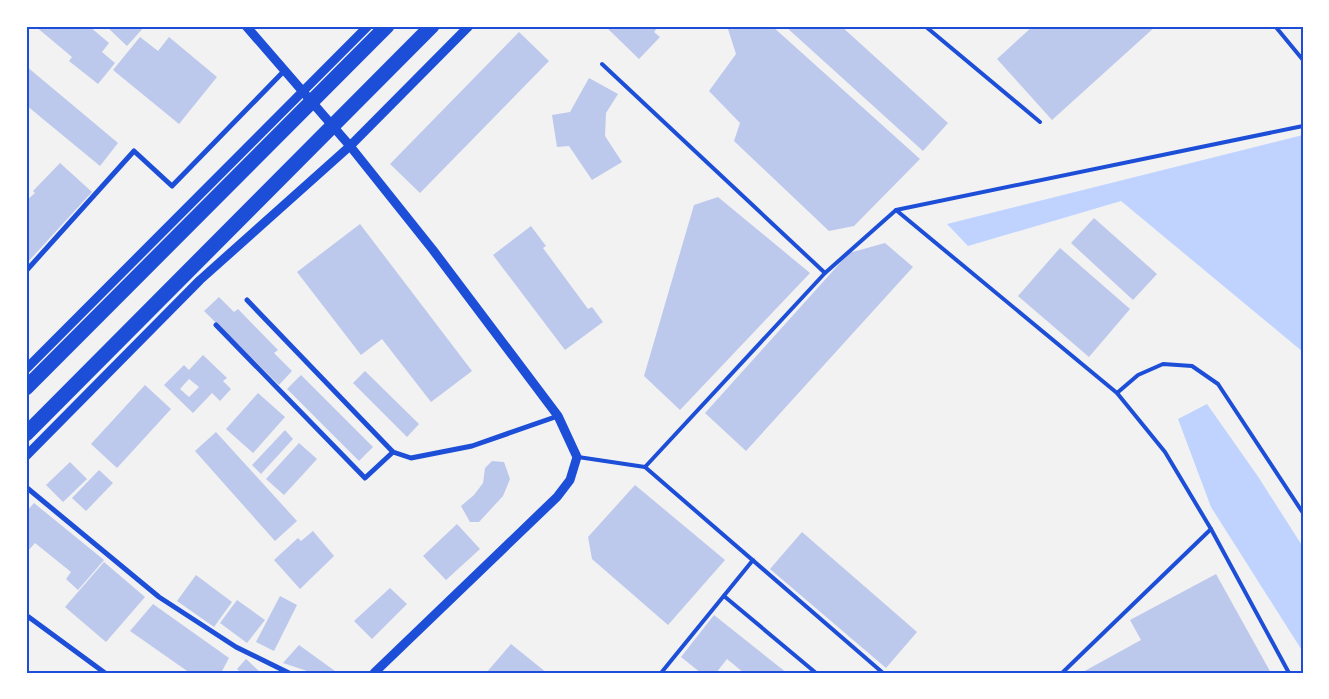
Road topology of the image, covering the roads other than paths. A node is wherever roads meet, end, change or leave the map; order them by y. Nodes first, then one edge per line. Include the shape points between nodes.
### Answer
1 (246, 26) edge
2 (368, 26) edge
3 (387, 26) edge
4 (432, 26) edge
5 (469, 26) edge
6 (925, 26) edge
7 (1276, 26) edge
8 (1303, 60) edge
9 (602, 64) dead end
10 (284, 71) junction
11 (303, 92) junction
12 (1040, 122) dead end
13 (1303, 126) edge
14 (350, 146) junction
15 (896, 210) junction
16 (26, 271) edge
17 (825, 273) junction
18 (247, 300) dead end
19 (216, 325) dead end
20 (26, 369) edge
21 (26, 388) edge
22 (1117, 393) junction
23 (558, 416) junction
24 (26, 434) edge
25 (393, 452) junction
26 (26, 456) edge
27 (577, 457) junction
28 (646, 467) junction
29 (26, 486) edge
30 (1303, 513) edge
31 (1212, 529) junction
32 (753, 560) junction
33 (724, 596) junction
34 (26, 615) edge
35 (105, 673) edge
36 (290, 673) edge
37 (374, 673) edge
38 (661, 673) edge
39 (816, 673) edge
40 (883, 673) edge
41 (1062, 673) edge
42 (1289, 673) edge

1 - 10 street
2 - 11 street
3 - 21 highway
4 - 24 highway
5 - 14 street
6 - 12 lane
7 - 8 lane
9 - 17 lane
10 - 11 street
10 - 16 street via 172,186 134,151
11 - 14 street
11 - 20 street
13 - 15 lane
14 - 23 street
14 - 26 street via 200,280
15 - 17 lane
15 - 22 lane
17 - 28 lane
18 - 25 street
19 - 25 street via 365,478
22 - 30 lane via 1138,375 1163,364 1192,366 1218,384
22 - 31 lane via 1165,452
23 - 25 street via 472,446 411,458
23 - 27 street
27 - 28 lane
27 - 37 street via 570,480 557,496
28 - 32 lane
29 - 36 street via 159,597 236,647
31 - 41 lane
31 - 42 lane
32 - 33 lane
32 - 40 lane
33 - 38 lane
33 - 39 lane
34 - 35 street

